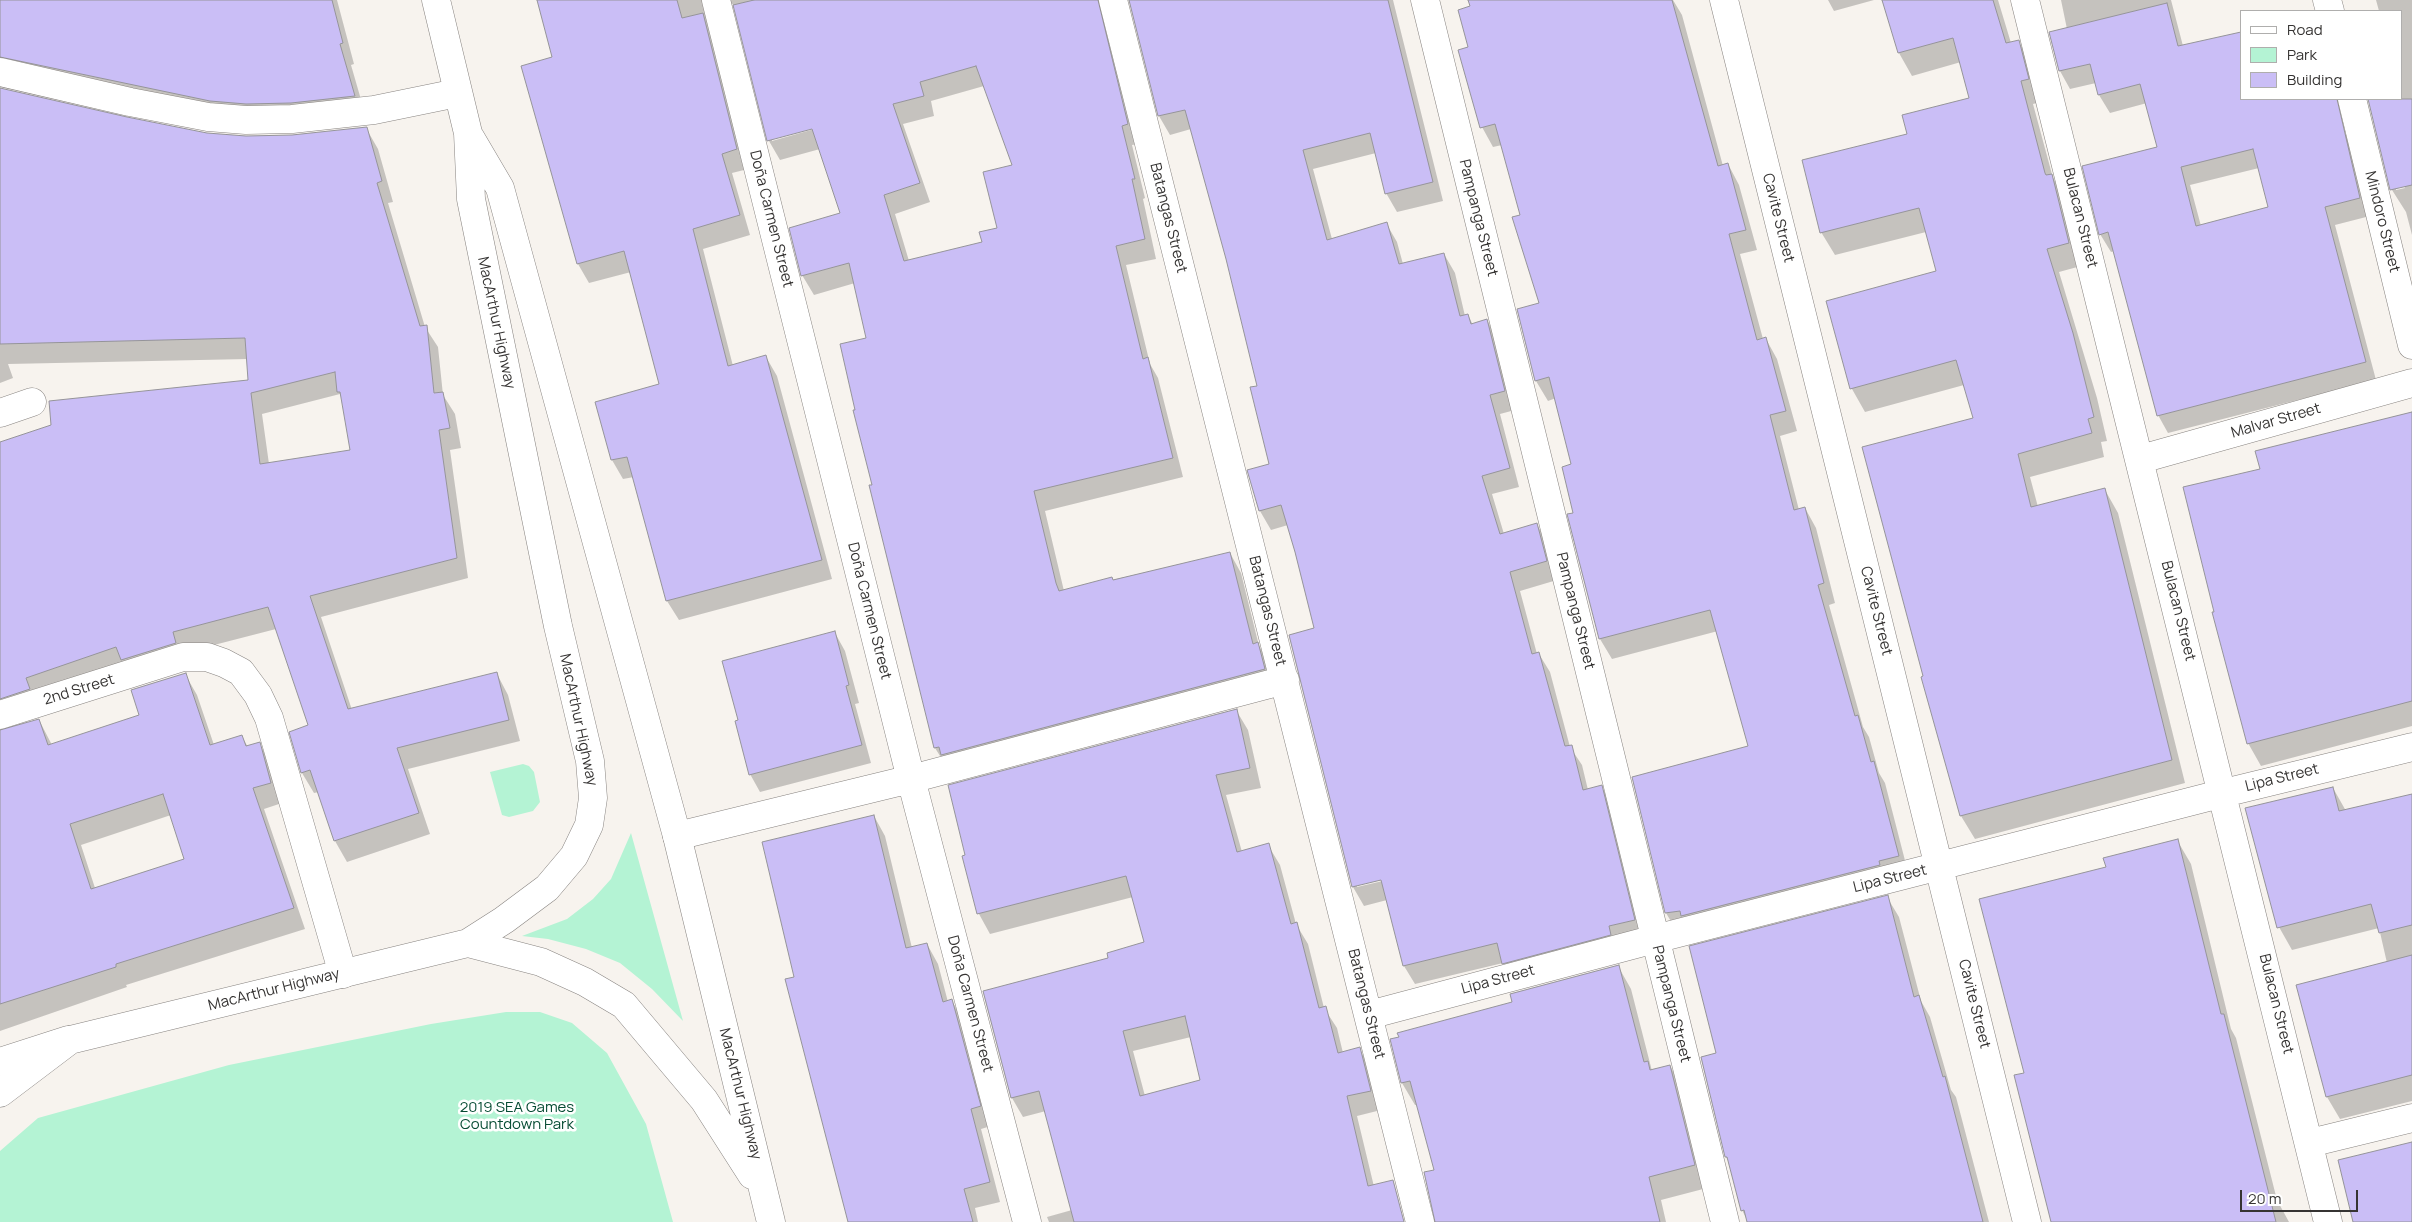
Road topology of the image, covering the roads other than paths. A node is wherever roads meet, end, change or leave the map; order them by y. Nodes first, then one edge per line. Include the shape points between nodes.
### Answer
1 (436, 0) edge
2 (716, 0) edge
3 (1113, 0) edge
4 (1425, 0) edge
5 (1724, 0) edge
6 (2025, 0) edge
7 (0, 72) edge
8 (457, 93) junction
9 (2352, 100) edge
10 (468, 133) junction
11 (2412, 345) edge
12 (2412, 383) edge
13 (32, 402) dead end
14 (0, 413) edge
15 (2141, 458) junction
16 (1285, 680) junction
17 (0, 715) edge
18 (2412, 747) edge
19 (912, 779) junction
20 (2224, 792) junction
21 (677, 836) junction
22 (1940, 867) junction
23 (1655, 939) junction
24 (468, 942) junction
25 (343, 974) junction
26 (1369, 1015) junction
27 (70, 1040) junction
28 (0, 1062) edge
29 (0, 1093) edge
30 (2412, 1118) edge
31 (2310, 1143) junction
32 (764, 1193) junction
33 (771, 1222) edge
34 (1027, 1222) edge
35 (1420, 1222) edge
36 (1725, 1222) edge
37 (2027, 1222) edge
38 (2328, 1222) edge

1 - 8 main road, MacArthur Highway
2 - 19 main road, Doña Carmen Street
3 - 16 main road, Batangas Street
4 - 23 main road, Pampanga Street
5 - 22 main road, Cavite Street
6 - 15 main road, Bulacan Street
7 - 8 main road via 130,102 208,117 246,120 292,119 374,110
8 - 10 main road, MacArthur Highway
9 - 11 main road, Mindoro Street
10 - 21 main road, MacArthur Highway via 500,188
10 - 24 main road, MacArthur Highway via 470,199 558,626 590,761 594,798 589,825 574,856 547,888
12 - 15 main road, Malvar Street
13 - 14 main road
15 - 20 main road, Bulacan Street
16 - 19 main road
16 - 26 main road, Batangas Street
17 - 25 main road, 2nd Street via 183,658 207,658 241,672 258,695 269,718
18 - 20 main road, Lipa Street
19 - 21 main road
19 - 34 main road, Doña Carmen Street
20 - 22 main road, Lipa Street
20 - 31 main road, Bulacan Street
21 - 32 main road, MacArthur Highway
22 - 23 main road, Lipa Street
22 - 37 main road, Cavite Street
23 - 26 main road, Lipa Street
23 - 36 main road, Pampanga Street
24 - 25 main road, MacArthur Highway
24 - 32 main road via 541,962 624,1005 704,1100
25 - 27 main road, MacArthur Highway
26 - 35 main road, Batangas Street
27 - 28 main road
27 - 29 main road, MacArthur Highway
30 - 31 main road
31 - 38 main road, Bulacan Street
32 - 33 main road, MacArthur Highway

